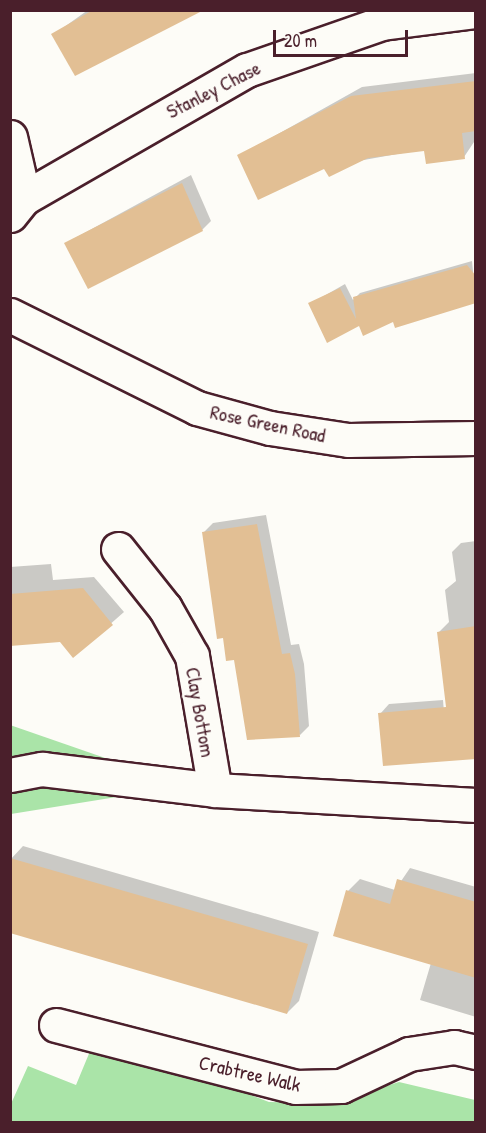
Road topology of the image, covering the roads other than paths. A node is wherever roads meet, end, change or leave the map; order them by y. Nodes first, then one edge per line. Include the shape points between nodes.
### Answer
1 (476, 11) edge
2 (10, 137) edge
3 (17, 206) edge
4 (10, 315) edge
5 (476, 438) edge
6 (118, 549) dead end
7 (10, 775) edge
8 (215, 789) junction
9 (476, 805) edge
10 (56, 1025) dead end
11 (476, 1052) edge

1 - 3 street, Stanley Chase via 382,23 247,70
2 - 3 street
4 - 5 street, Rose Green Road via 198,408 270,428 348,440
6 - 8 street, Clay Bottom via 165,608 192,656
7 - 8 street, Clay Bottom via 42,769
8 - 9 street, Clay Bottom
10 - 11 street, Crabtree Walk via 296,1087 340,1086 409,1054 454,1047

